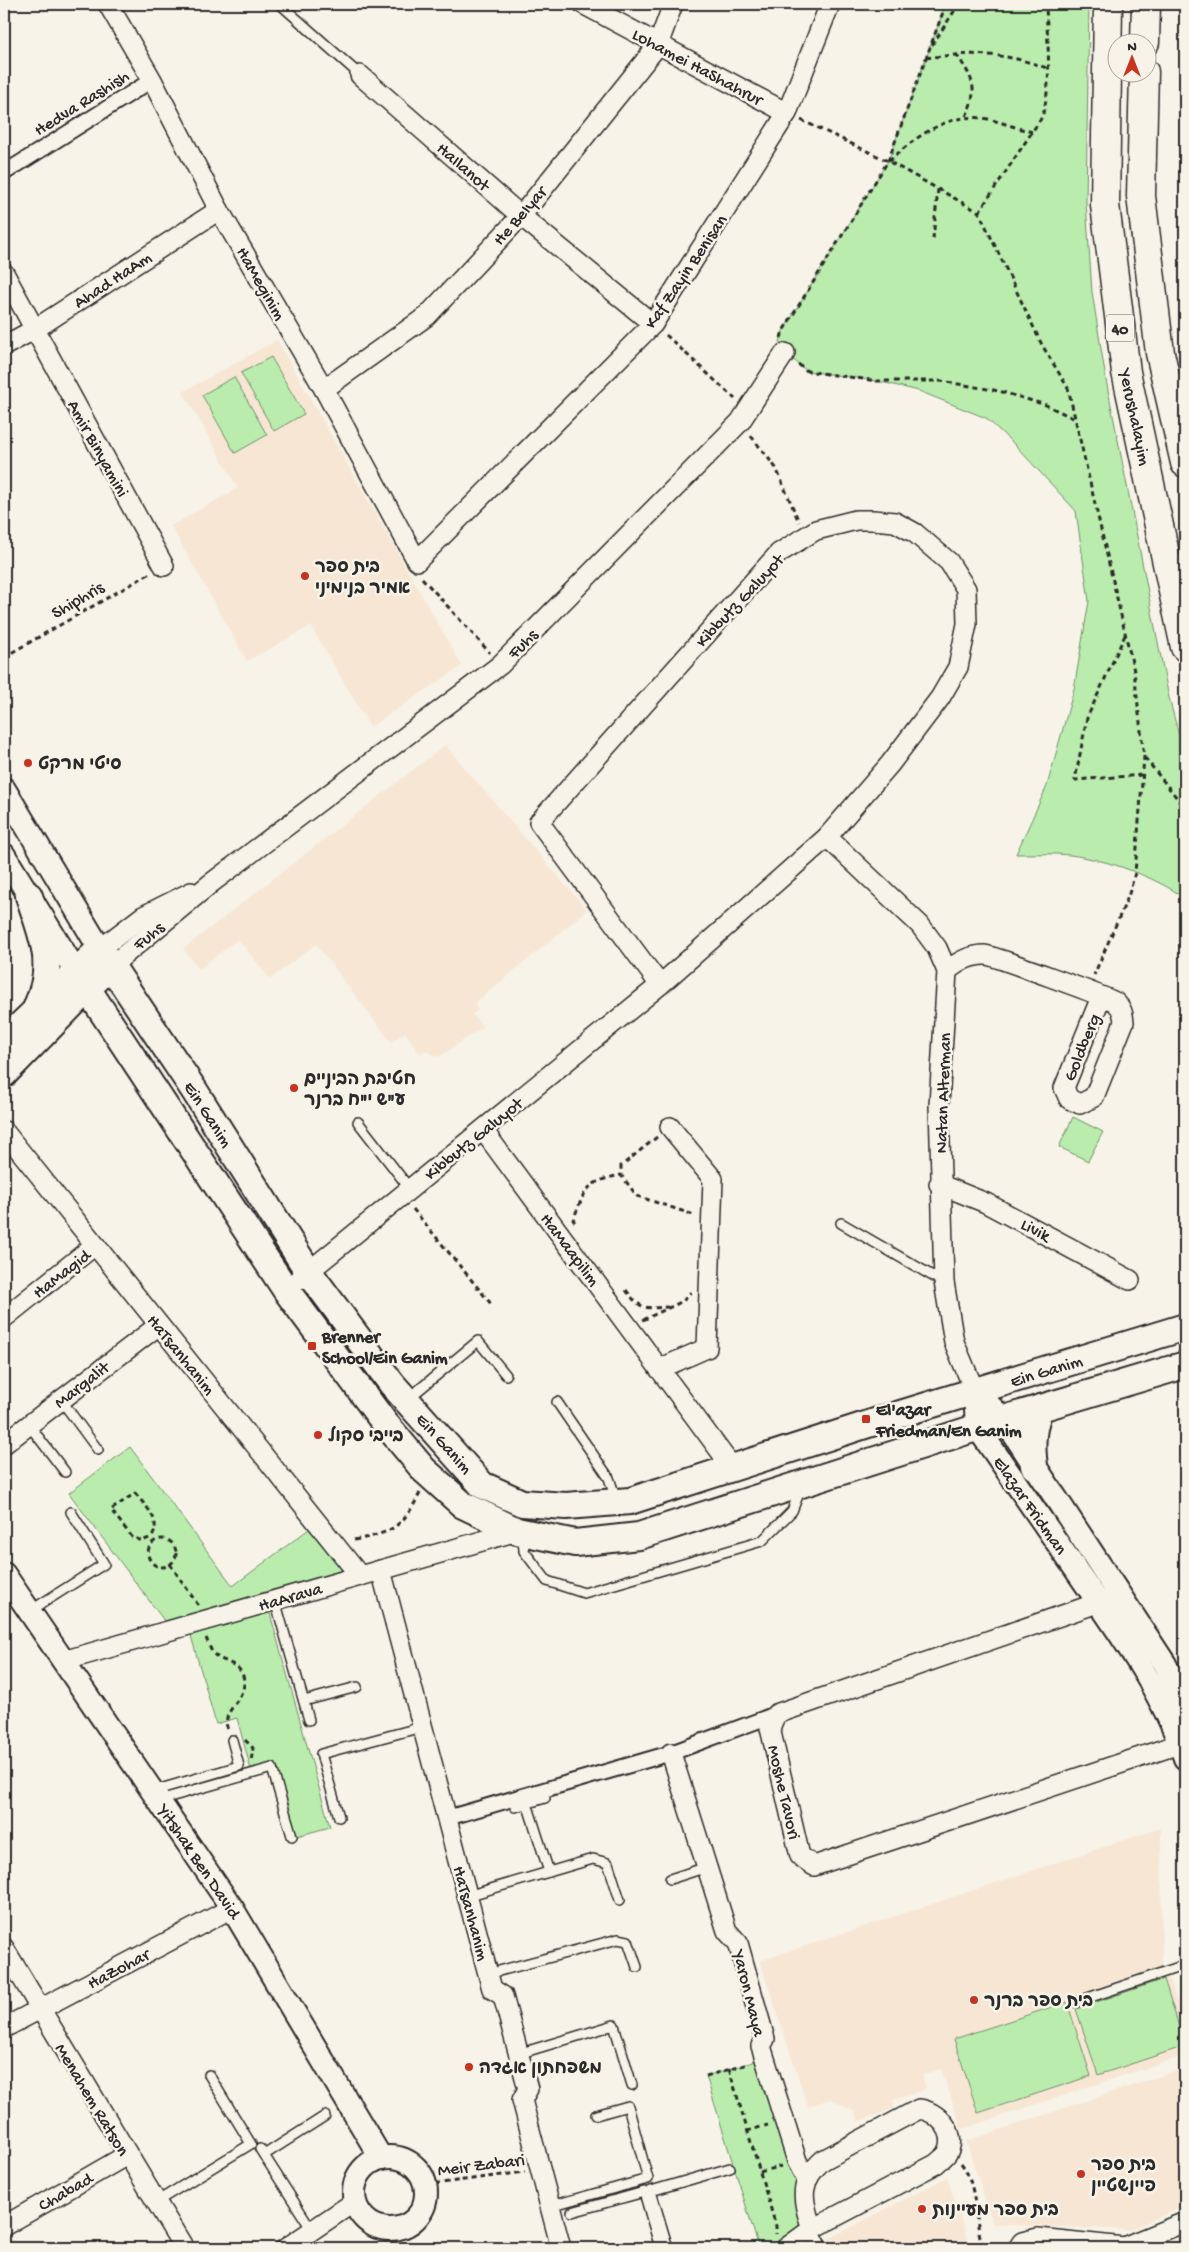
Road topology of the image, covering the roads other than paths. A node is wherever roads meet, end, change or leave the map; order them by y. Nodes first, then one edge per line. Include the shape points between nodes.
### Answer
1 (108, 4) edge
2 (280, 4) edge
3 (583, 4) edge
4 (673, 4) edge
5 (830, 4) edge
6 (1108, 4) edge
7 (1146, 4) edge
8 (1145, 32) edge
9 (658, 45) junction
10 (360, 74) joint
11 (152, 80) junction
12 (1144, 82) edge
13 (787, 113) junction
14 (4, 172) edge
15 (220, 210) junction
16 (520, 216) junction
17 (4, 273) edge
18 (654, 324) junction
19 (35, 329) junction
20 (4, 346) edge
21 (785, 353) road end
22 (324, 389) junction
23 (1185, 463) edge
24 (418, 560) joint
25 (164, 566) road end
26 (1185, 647) edge
27 (4, 789) edge
28 (827, 836) junction
29 (4, 855) edge
30 (29, 896) junction
31 (105, 957) junction
32 (947, 971) junction
33 (81, 979) junction
34 (660, 985) junction
35 (1094, 994) junction
36 (34, 1011) junction
37 (4, 1040) edge
38 (4, 1074) edge
39 (358, 1122) dead end
40 (670, 1127) road end
41 (483, 1130) junction
42 (4, 1131) edge
43 (940, 1184) junction
44 (406, 1192) junction
45 (841, 1224) dead end
46 (96, 1246) junction
47 (308, 1271) junction
48 (1130, 1280) dead end
49 (944, 1282) junction
50 (286, 1290) junction
51 (4, 1318) edge
52 (159, 1324) junction
53 (1185, 1327) edge
54 (1185, 1365) edge
55 (659, 1369) junction
56 (506, 1375) dead end
57 (976, 1392) junction
58 (61, 1400) junction
59 (406, 1400) junction
60 (557, 1402) dead end
61 (1040, 1408) junction
62 (1004, 1419) junction
63 (29, 1425) junction
64 (977, 1427) junction
65 (4, 1444) edge
66 (98, 1450) dead end
67 (1034, 1466) junction
68 (732, 1467) junction
69 (65, 1472) dead end
70 (802, 1485) junction
71 (617, 1502) junction
72 (70, 1512) dead end
73 (520, 1532) junction
74 (381, 1570) junction
75 (4, 1574) edge
76 (360, 1576) junction
77 (276, 1600) junction
78 (1109, 1600) junction
79 (29, 1612) junction
80 (63, 1661) junction
81 (357, 1687) dead end
82 (304, 1701) junction
83 (1185, 1705) edge
84 (776, 1714) junction
85 (309, 1720) dead end
86 (422, 1727) junction
87 (234, 1738) road end
88 (1184, 1748) edge
89 (672, 1753) junction
90 (156, 1796) junction
91 (545, 1798) dead end
92 (527, 1803) junction
93 (515, 1807) dead end
94 (339, 1817) dead end
95 (447, 1818) junction
96 (292, 1836) dead end
97 (707, 1867) junction
98 (549, 1872) junction
99 (670, 1879) dead end
100 (467, 1896) junction
101 (620, 1900) dead end
102 (232, 1908) junction
103 (4, 1948) edge
104 (1185, 1965) edge
105 (637, 1967) dead end
106 (488, 1974) junction
107 (1076, 2002) dead end
108 (40, 2009) junction
109 (4, 2028) edge
110 (518, 2054) junction
111 (209, 2075) dead end
112 (632, 2085) dead end
113 (596, 2115) dead end
114 (325, 2116) dead end
115 (127, 2155) junction
116 (381, 2158) junction
117 (730, 2168) dead end
118 (806, 2178) junction
119 (156, 2202) junction
120 (354, 2202) junction
121 (550, 2206) junction
122 (572, 2212) dead end
123 (1185, 2222) edge
124 (4, 2226) edge
125 (812, 2229) junction
126 (312, 2230) junction
127 (402, 2238) edge
128 (780, 2244) edge
129 (184, 2248) edge
130 (286, 2248) edge
131 (561, 2248) edge
132 (660, 2248) edge
133 (668, 2248) edge
134 (819, 2248) edge
135 (1018, 2248) edge
136 (1122, 2248) edge

1 - 11 street, HaMeginim
2 - 10 lane, HaIlanot
3 - 9 street, Lohamei HaShahrur
4 - 9 street, He BeIyar
5 - 13 street, Kaf Zayin Benisan
6 - 26 highway, Yerushalayim / 40 via 1105,205 1126,372
7 - 8 highway
9 - 13 street, Lohamei HaShahrur
9 - 16 street, He BeIyar
10 - 16 street, HaIlanot
11 - 14 street, Hedva Rashish
11 - 15 street, HaMeginim
12 - 23 highway, Yerushalayim / 40 via 1141,196 1160,353
13 - 18 street, Kaf Zayin Benisan
15 - 19 street, Ahad HaAm
15 - 22 street, HaMeginim
16 - 18 street, HaIlanot
16 - 22 street, He BeIyar via 427,316
17 - 19 street, Amir Binyamini
18 - 24 street, Kaf Zayin Benisan
19 - 20 street, Ahad HaAm
19 - 25 street, Amir Binyamini
21 - 31 street, Fuhs via 744,417 500,665 210,884
22 - 24 street, HaMeginim
27 - 31 street, Ein Ganim
28 - 32 street, Natan Alterman via 920,925 937,948
28 - 34 street, Kibbutz Galuyot
28 - 34 street, Kibbutz Galuyot via 890,764 940,698 958,667 967,624 966,589 949,562 915,533 895,522 856,520 838,523 805,536 780,553 539,822
29 - 30 street, Ein Ganim
30 - 33 street, Ein Ganim
30 - 36 main road via 42,934 47,970 45,988
31 - 33 main road, Fuhs
31 - 47 main road, Ein Ganim via 194,1090
32 - 35 street, Goldberg via 962,960 986,955
32 - 43 street, Natan Alterman via 939,1105
33 - 36 main road
33 - 38 main road
33 - 50 main road, Ein Ganim
34 - 41 street, Kibbutz Galuyot
35 - 35 street, Goldberg via 1114,1001 1123,1010 1124,1022 1094,1098 1080,1104 1069,1100 1064,1088
36 - 37 main road
39 - 44 lane
40 - 55 street via 713,1179 707,1348
41 - 44 street, Kibbutz Galuyot
41 - 55 street, HaMaapilim
42 - 46 street, HaTsanhanim
43 - 48 street, Livik via 986,1203
43 - 49 street, Natan Alterman
44 - 47 street, Kibbutz Galuyot
45 - 49 lane
46 - 51 street, HaMagid
46 - 52 street, HaTsanhanim
47 - 50 street, Kibbutz Galuyot
47 - 59 main road, Ein Ganim
49 - 57 street, Natan Alterman via 954,1342
50 - 73 main road, Ein Ganim via 384,1422 424,1470 463,1505
52 - 58 street, Margalit
52 - 76 street, HaTsanhanim
53 - 57 main road, Ein Ganim
54 - 61 main road, Ein Ganim
55 - 68 street, HaMaapilim
56 - 59 lane via 478,1341
57 - 62 street, Elazar Fridman
57 - 64 street
57 - 68 main road, Ein Ganim
58 - 63 street, Margalit
58 - 66 lane
59 - 71 main road, Ein Ganim via 482,1485 522,1503 566,1506
60 - 71 lane via 609,1478
61 - 62 main road, Ein Ganim
61 - 67 main road via 1033,1426
62 - 64 main road, Ein Ganim
62 - 67 street, Elazar Fridman
63 - 65 street, Margalit
63 - 69 lane
64 - 70 main road, Ein Ganim
64 - 78 street, Elazar Fridman
67 - 78 street, Elazar Fridman
68 - 71 main road, Ein Ganim via 630,1501
70 - 73 main road, Ein Ganim via 639,1536 575,1543
70 - 73 lane via 792,1511 762,1542 584,1593 547,1581 524,1551
72 - 79 lane via 104,1564
73 - 74 street, HaArava
74 - 76 street, HaArava
74 - 86 street, HaTsanhanim
75 - 79 street, Yitshak Ben David
76 - 77 street, HaArava
77 - 80 street, HaArava
77 - 82 lane
78 - 83 street, Elazar Fridman via 1165,1664
78 - 84 street
78 - 88 street, Elazar Fridman
79 - 80 street, Yitshak Ben David
80 - 90 street, Yitshak Ben David
81 - 82 lane
82 - 85 lane
84 - 88 street, Moshe Tavori via 770,1728 800,1856 814,1866
84 - 89 street
86 - 94 lane via 321,1754
86 - 95 street, HaTsanhanim
87 - 90 lane via 240,1766
89 - 95 street
89 - 97 street, Yaron Maya
90 - 96 lane via 272,1768
90 - 102 street, Yitshak Ben David
91 - 92 lane
92 - 93 lane
92 - 98 lane
95 - 100 street, HaTsanhanim
97 - 99 lane
97 - 118 street, Yaron Maya via 727,1931 738,1943 765,2039 761,2046 797,2161
98 - 100 lane
98 - 101 lane via 592,1859 608,1863
100 - 106 street, HaTsanhanim
102 - 108 street, HaZohar
102 - 116 street, Yitshak Ben David
103 - 108 street, Menahem Ratson
104 - 107 lane
105 - 106 lane via 628,1941 618,1939
106 - 110 street, HaTsanhanim via 492,1989 503,1996
108 - 109 street, HaZohar
108 - 115 street, Menahem Ratson
110 - 112 lane via 614,2025
110 - 121 street, HaTsanhanim via 528,2089 522,2100
111 - 119 lane via 250,2144
113 - 121 lane via 628,2106 648,2179
114 - 126 lane via 262,2152
115 - 119 street, Menahem Ratson
115 - 124 street, Chabad
116 - 120 street via 360,2172 354,2183
116 - 127 street via 400,2158 412,2164 426,2185 426,2200 421,2212
117 - 133 lane via 652,2190
118 - 125 street via 805,2195
118 - 125 street via 823,2160 919,2109 939,2116 947,2128 948,2153 936,2164
119 - 129 street, Menahem Ratson
120 - 126 street
120 - 127 street via 368,2223
121 - 131 street, HaTsanhanim
122 - 132 lane via 644,2192
123 - 136 street
125 - 128 street
125 - 134 street
126 - 130 street
135 - 136 street via 1022,2242 1038,2238

